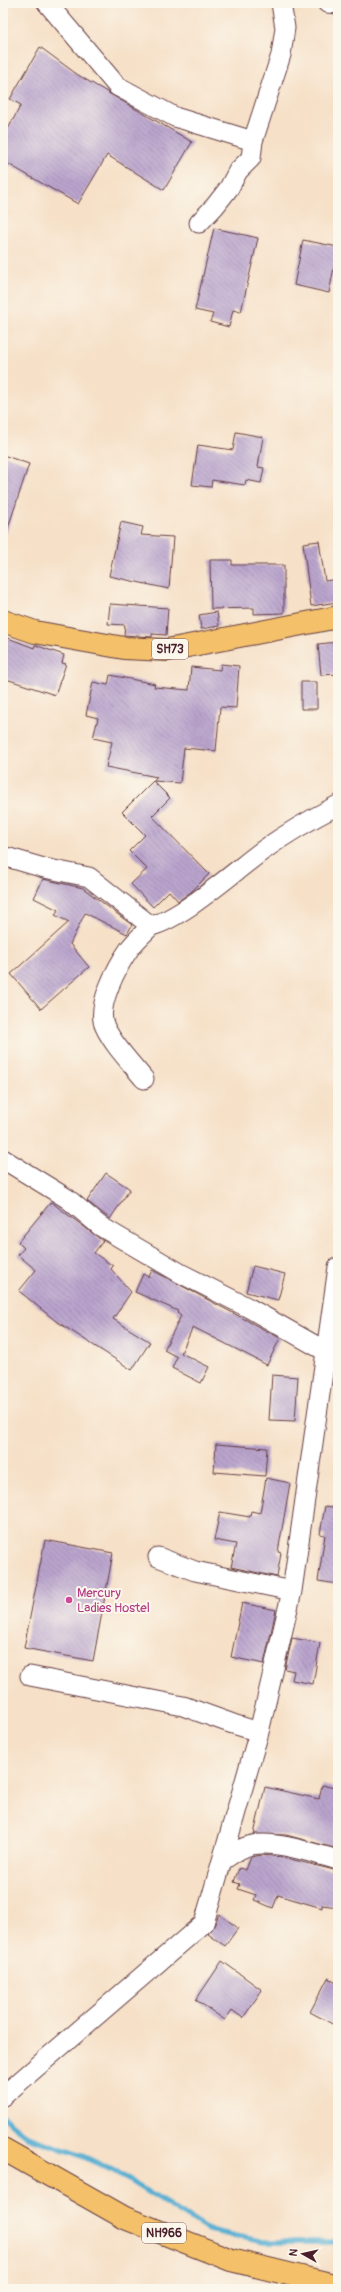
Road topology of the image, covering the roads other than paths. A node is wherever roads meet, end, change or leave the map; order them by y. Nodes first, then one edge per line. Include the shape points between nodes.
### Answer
1 (47, 3) edge
2 (281, 3) edge
3 (327, 3) edge
4 (338, 4) edge
5 (253, 141) junction
6 (198, 223) dead end
7 (338, 616) edge
8 (3, 621) edge
9 (338, 805) edge
10 (3, 856) edge
11 (151, 926) junction
12 (144, 1079) dead end
13 (3, 1159) edge
14 (338, 1267) edge
15 (333, 1353) edge
16 (158, 1557) dead end
17 (292, 1591) junction
18 (30, 1676) dead end
19 (260, 1732) junction
20 (222, 1860) junction
21 (338, 1860) edge
22 (3, 2096) edge
23 (3, 2149) edge
24 (338, 2286) edge

1 - 5 street via 117,86 175,117
2 - 5 street via 285,28 281,55
3 - 4 street
5 - 6 street via 251,158
7 - 8 main road, SH73 via 167,650 124,648 35,632
9 - 11 street via 297,826 194,903 162,924
10 - 11 street via 89,878
11 - 12 street via 131,946 121,961 102,1014 104,1026 110,1036
13 - 15 street via 68,1199 100,1226 180,1273
14 - 15 street
15 - 17 street
16 - 17 street via 195,1571
17 - 19 street
18 - 19 street via 184,1706
19 - 20 street
20 - 21 street via 242,1848 268,1844
20 - 22 street via 204,1923
23 - 24 main road, NH966 via 125,2218 231,2260

